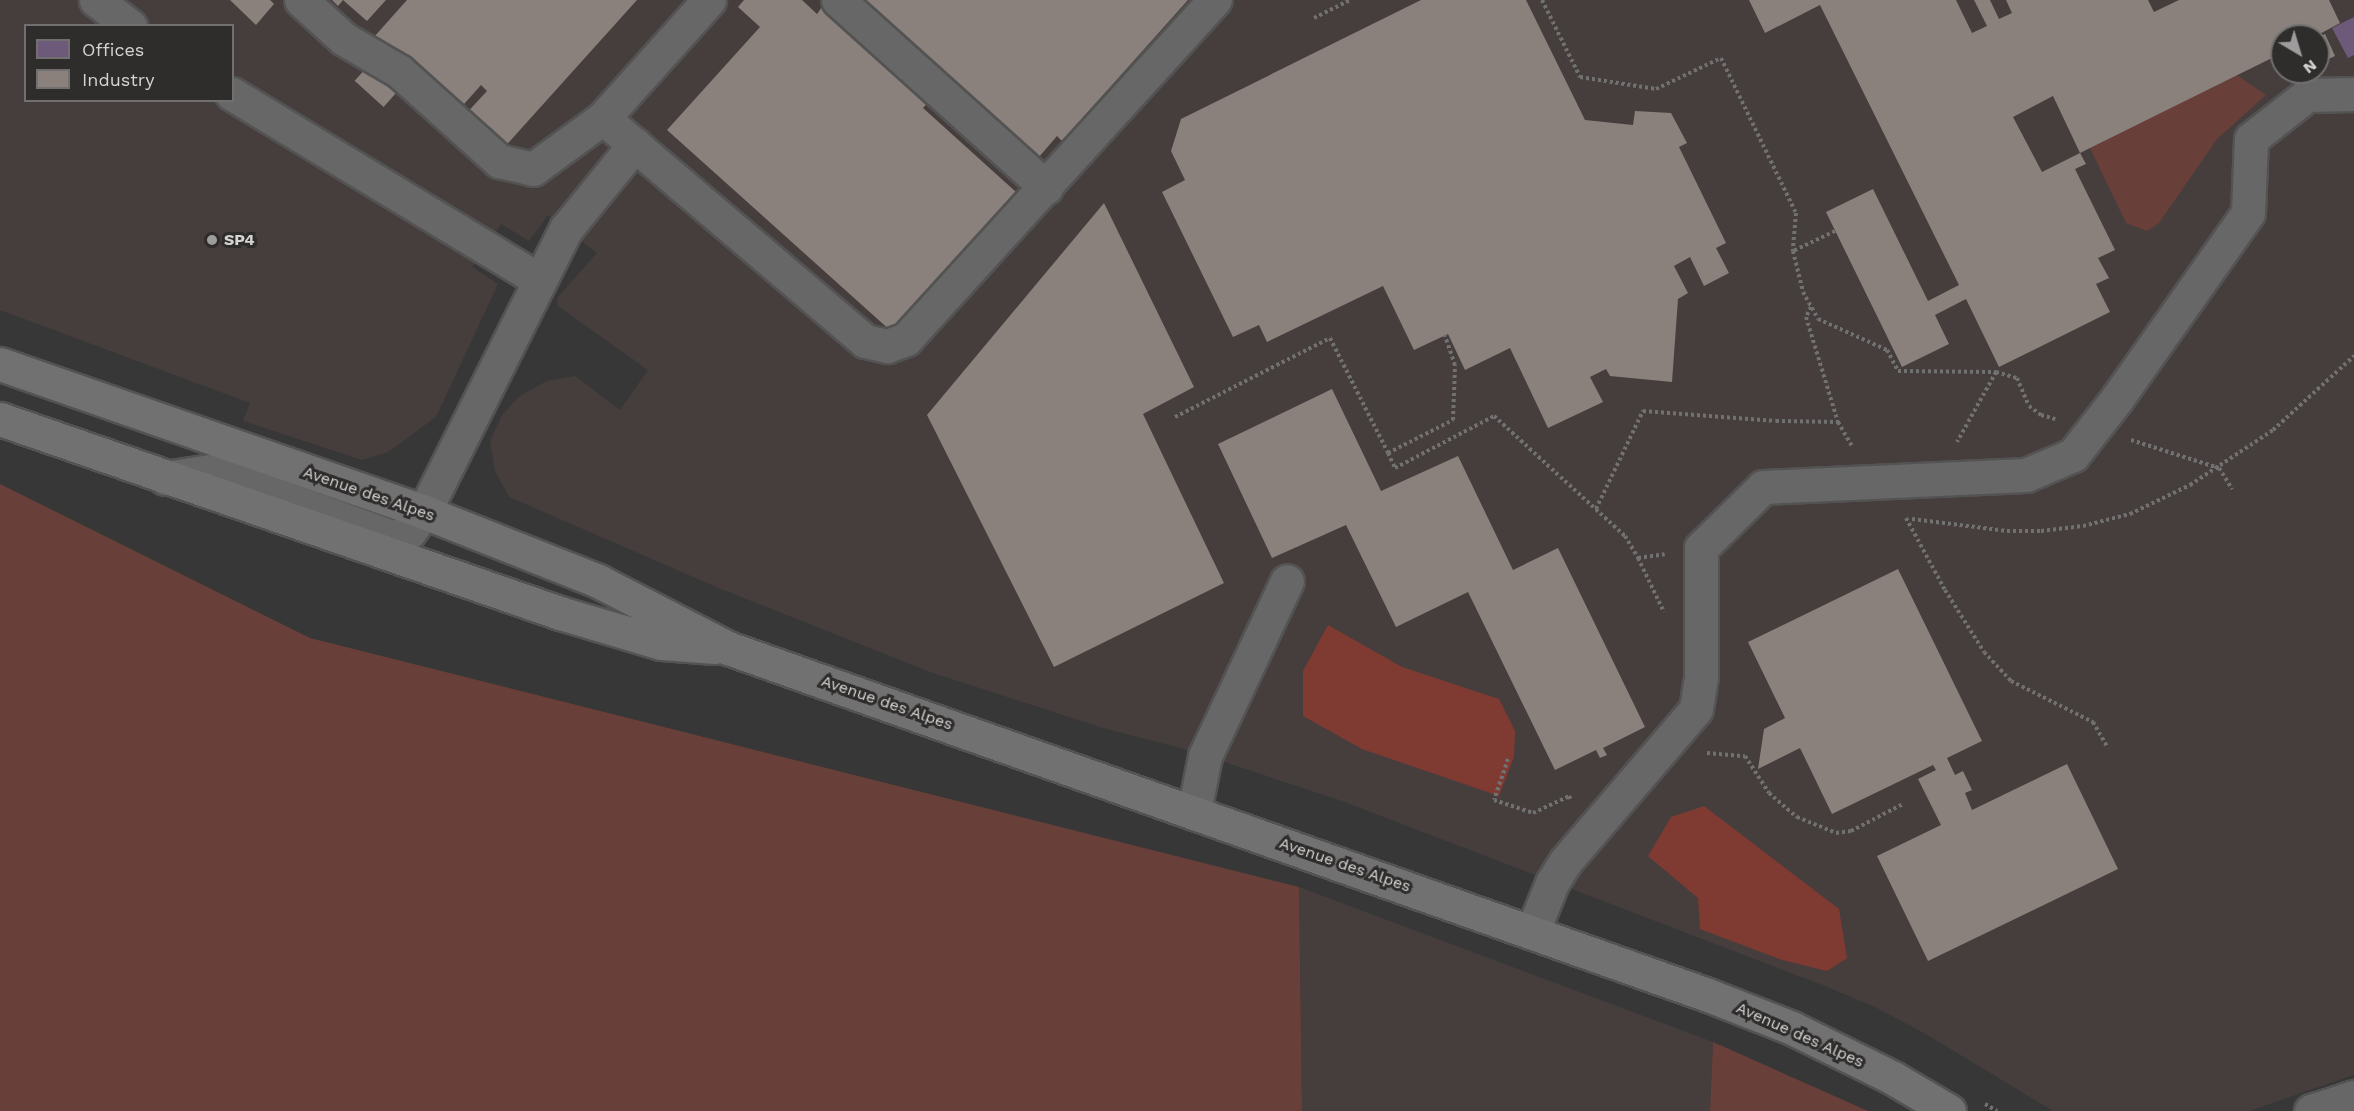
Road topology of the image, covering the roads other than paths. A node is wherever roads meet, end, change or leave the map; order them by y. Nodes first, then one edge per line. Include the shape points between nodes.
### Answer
1 (96, 0) edge
2 (301, 0) edge
3 (709, 0) edge
4 (838, 0) edge
5 (1215, 0) edge
6 (127, 24) edge
7 (2354, 94) edge
8 (234, 95) edge
9 (603, 118) junction
10 (635, 144) junction
11 (1046, 187) junction
12 (539, 280) junction
13 (0, 364) edge
14 (0, 419) edge
15 (165, 477) junction
16 (424, 512) junction
17 (1287, 581) dead end
18 (728, 648) junction
19 (1194, 812) junction
20 (1533, 930) junction
21 (2354, 1097) edge
22 (1949, 1111) edge
23 (2312, 1111) edge

1 - 6 lane
2 - 9 lane via 344,39 399,70 499,160 532,169
3 - 9 lane
4 - 11 lane
5 - 11 lane
7 - 20 lane via 2307,95 2251,139 2248,213 2073,455 2026,475 1763,487 1701,548 1701,676 1696,709 1565,862
8 - 12 lane
9 - 10 lane
10 - 11 lane via 865,341 887,346 906,339
10 - 12 lane via 566,229
12 - 16 lane
13 - 16 main road, Avenue des Alpes
14 - 15 main road, Avenue des Alpes
15 - 16 lane via 210,471 392,537 409,532
15 - 18 main road, Avenue des Alpes via 484,588 661,643
16 - 18 main road, Avenue des Alpes via 598,581
17 - 19 lane via 1205,756
18 - 19 main road, Avenue des Alpes
19 - 20 main road, Avenue des Alpes
20 - 22 main road, Avenue des Alpes via 1791,1028 1893,1078
21 - 23 lane

